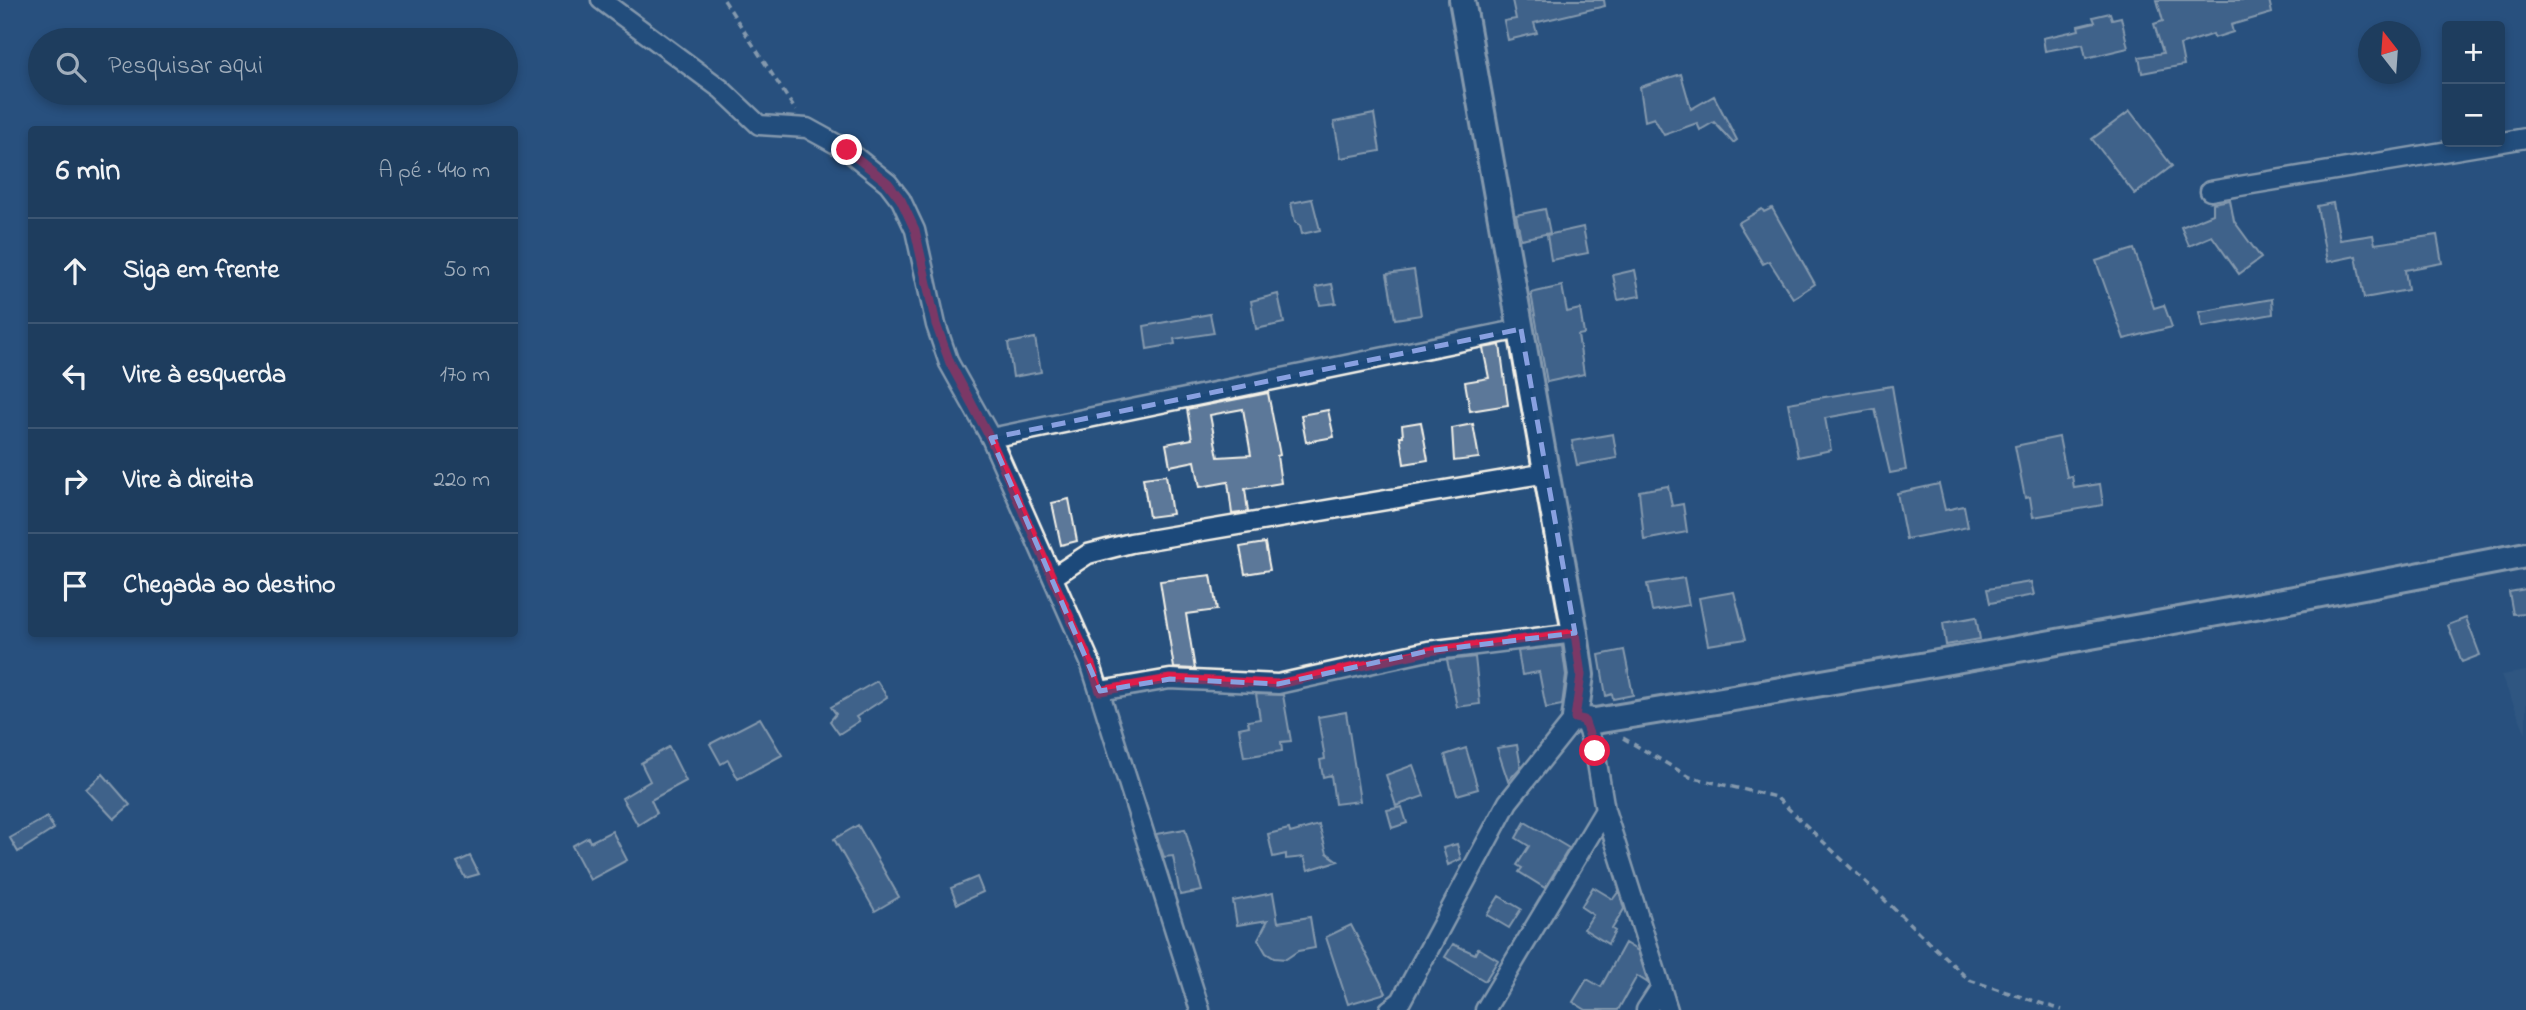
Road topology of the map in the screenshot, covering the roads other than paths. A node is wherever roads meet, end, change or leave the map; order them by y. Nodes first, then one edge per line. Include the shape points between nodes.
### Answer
1 (601, 0) edge
2 (1462, 0) edge
3 (2526, 138) edge
4 (2210, 191) dead end
5 (1521, 329) junction
6 (990, 438) junction
7 (1546, 473) junction
8 (2526, 555) edge
9 (1053, 577) junction
10 (1575, 633) junction
11 (1100, 691) junction
12 (1585, 720) junction
13 (1605, 810) junction
14 (1661, 988) junction
15 (1200, 1010) edge
16 (1389, 1010) edge
17 (1485, 1010) edge
18 (1646, 1010) edge
19 (1668, 1010) edge

1 - 6 street via 721,89 759,125 807,128 847,150 888,183 915,230 936,324 950,363
2 - 5 street
3 - 4 street
5 - 6 street
5 - 7 street
6 - 9 street
7 - 9 street via 1131,543 1088,554
7 - 10 street
8 - 12 street via 2200,618
9 - 11 street
10 - 11 street via 1428,651 1278,684 1170,679
10 - 12 street
11 - 15 street
12 - 13 street
12 - 16 street via 1508,802 1401,1001
13 - 14 street
13 - 17 street
14 - 18 street
14 - 19 street

